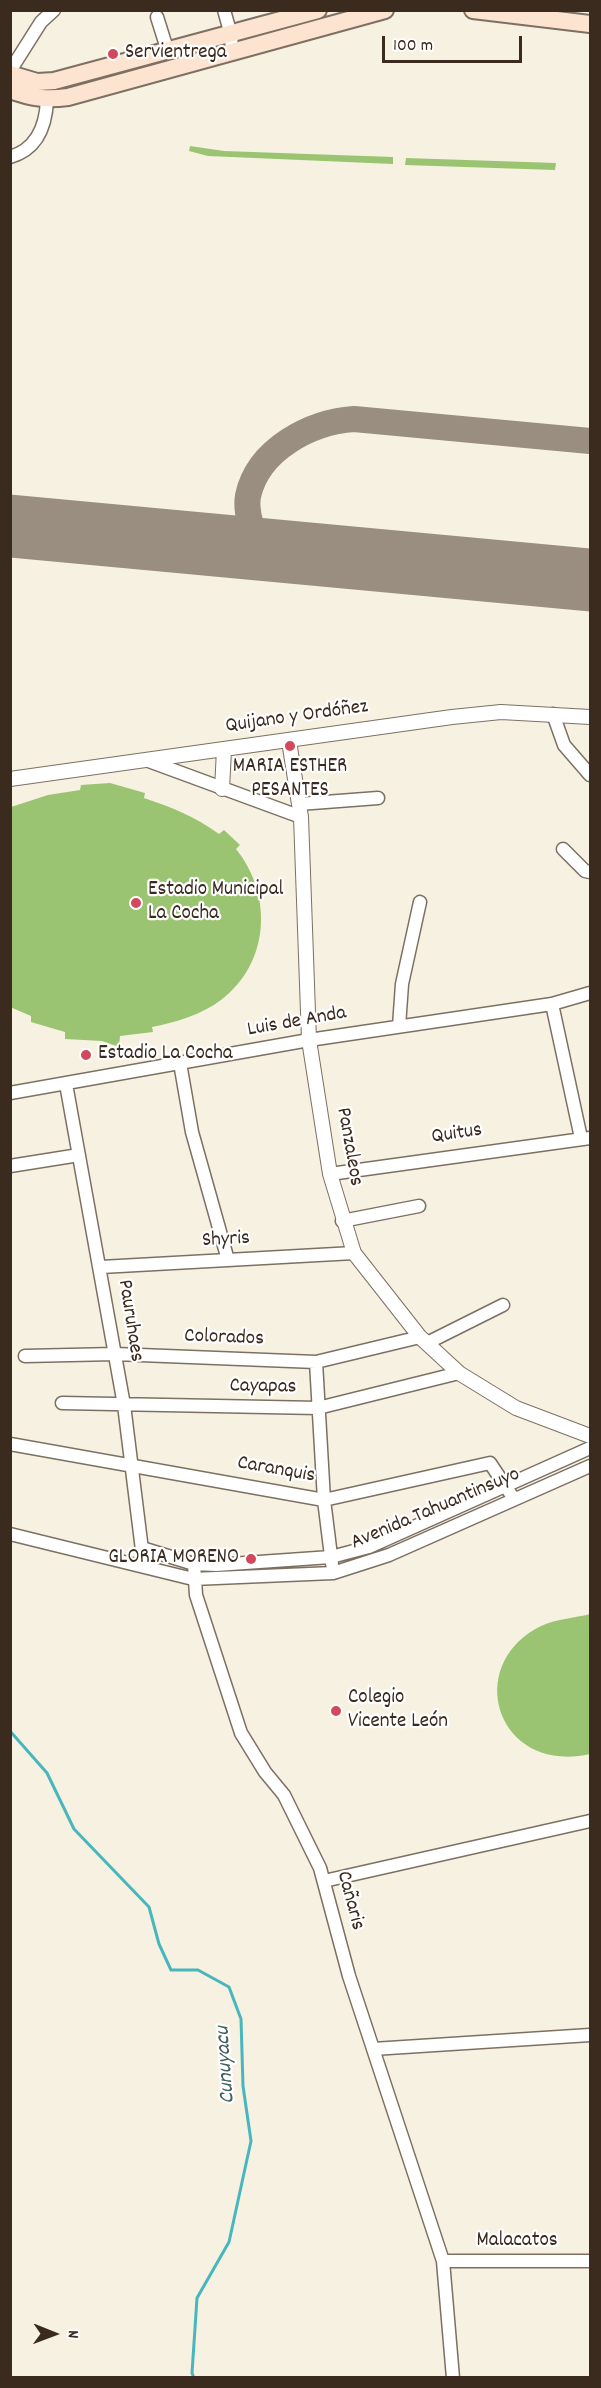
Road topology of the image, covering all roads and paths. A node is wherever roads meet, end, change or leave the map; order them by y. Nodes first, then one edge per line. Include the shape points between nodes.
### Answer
1 (54, 10) edge
2 (224, 10) edge
3 (318, 10) edge
4 (386, 10) edge
5 (473, 10) edge
6 (295, 14) edge
7 (157, 17) dead end
8 (591, 24) edge
9 (232, 43) junction
10 (168, 52) junction
11 (10, 72) edge
12 (10, 90) edge
13 (47, 100) junction
14 (10, 157) edge
15 (553, 714) junction
16 (591, 717) edge
17 (289, 741) junction
18 (224, 750) junction
19 (146, 760) junction
20 (591, 775) edge
21 (10, 779) edge
22 (222, 789) junction
23 (378, 798) dead end
24 (300, 811) junction
25 (563, 849) dead end
26 (591, 872) edge
27 (420, 902) dead end
28 (591, 993) edge
29 (552, 1004) junction
30 (399, 1026) junction
31 (309, 1040) junction
32 (180, 1063) junction
33 (66, 1084) junction
34 (10, 1093) edge
35 (586, 1138) edge
36 (80, 1155) junction
37 (10, 1166) edge
38 (330, 1174) junction
39 (419, 1206) dead end
40 (342, 1221) junction
41 (354, 1253) junction
42 (228, 1260) junction
43 (101, 1267) junction
44 (503, 1305) dead end
45 (423, 1340) junction
46 (115, 1354) junction
47 (25, 1356) dead end
48 (316, 1362) junction
49 (459, 1373) junction
50 (62, 1403) dead end
51 (124, 1405) junction
52 (318, 1408) junction
53 (591, 1436) edge
54 (10, 1444) edge
55 (591, 1448) edge
56 (132, 1466) junction
57 (591, 1466) edge
58 (506, 1487) junction
59 (514, 1499) junction
60 (324, 1500) junction
61 (10, 1534) edge
62 (142, 1548) junction
63 (331, 1557) junction
64 (194, 1564) junction
65 (144, 1566) junction
66 (333, 1573) junction
67 (193, 1579) junction
68 (591, 1821) edge
69 (324, 1881) junction
70 (591, 2035) edge
71 (373, 2049) junction
72 (443, 2261) junction
73 (591, 2261) edge
74 (453, 2378) edge

1 - 11 street
2 - 9 street
3 - 6 main road
4 - 9 main road
5 - 8 main road
6 - 9 main road
7 - 10 street
9 - 10 main road
9 - 13 main road via 68,97
10 - 11 main road via 54,81 37,82
12 - 13 main road
13 - 14 street via 42,131 35,141
15 - 16 street, Quijano y Ordóñez
15 - 17 street, Quijano y Ordóñez via 501,712
15 - 20 street via 564,745
17 - 18 street, Quijano y Ordóñez
17 - 24 street, Panzaleos
18 - 19 street, Quijano y Ordóñez
18 - 22 street
19 - 21 street, Quijano y Ordóñez
19 - 22 street
22 - 24 street
23 - 24 street
24 - 31 street, Panzaleos
25 - 26 street via 585,871
27 - 30 street via 405,963
28 - 29 street, Luis de Anda
29 - 30 street, Luis de Anda
29 - 35 street
30 - 31 street, Luis de Anda
31 - 32 street, Luis de Anda
31 - 38 street, Panzaleos
32 - 33 street, Luis de Anda
32 - 42 street via 192,1132
33 - 34 street, Luis de Anda
33 - 36 street, Pauruhaes
35 - 38 street, Quitus
36 - 37 street
36 - 43 street, Pauruhaes
38 - 40 street, Panzaleos
39 - 40 street
40 - 41 street, Panzaleos
41 - 42 street, Shyris
41 - 45 street, Panzaleos
42 - 43 street, Shyris
43 - 46 street, Pauruhaes
44 - 45 street, Colorados
45 - 48 street, Colorados
45 - 49 street, Panzaleos
46 - 47 street, Colorados
46 - 48 street, Colorados
46 - 51 street, Pauruhaes
48 - 52 street
49 - 52 street, Cayapas
49 - 53 street, Panzaleos via 516,1408
50 - 51 street, Cayapas
51 - 52 street, Cayapas
51 - 56 street, Pauruhaes
52 - 60 street
54 - 56 street, Caranquis
55 - 58 street, Avenida Tahuantinsuyo
56 - 60 street, Caranquis
56 - 62 street, Pauruhaes
57 - 59 street, Avenida Tahuantinsuyo
58 - 59 street, Caranquis
58 - 60 street, Caranquis via 490,1463
58 - 63 street, Avenida Tahuantinsuyo via 369,1547
59 - 66 street, Avenida Tahuantinsuyo via 389,1555
60 - 63 street
61 - 65 street, Avenida Tahuantinsuyo
62 - 64 street, Avenida Tahuantinsuyo
62 - 65 street, Pauruhaes
63 - 64 street, Avenida Tahuantinsuyo
63 - 66 street
64 - 67 street, Cañaris
65 - 67 street, Avenida Tahuantinsuyo
66 - 67 street, Avenida Tahuantinsuyo
67 - 69 street, Cañaris via 241,1733 293,1812
68 - 69 street
69 - 71 street, Cañaris
70 - 71 street
71 - 72 street, Cañaris
72 - 73 street, Malacatos
72 - 74 street, Cañaris

